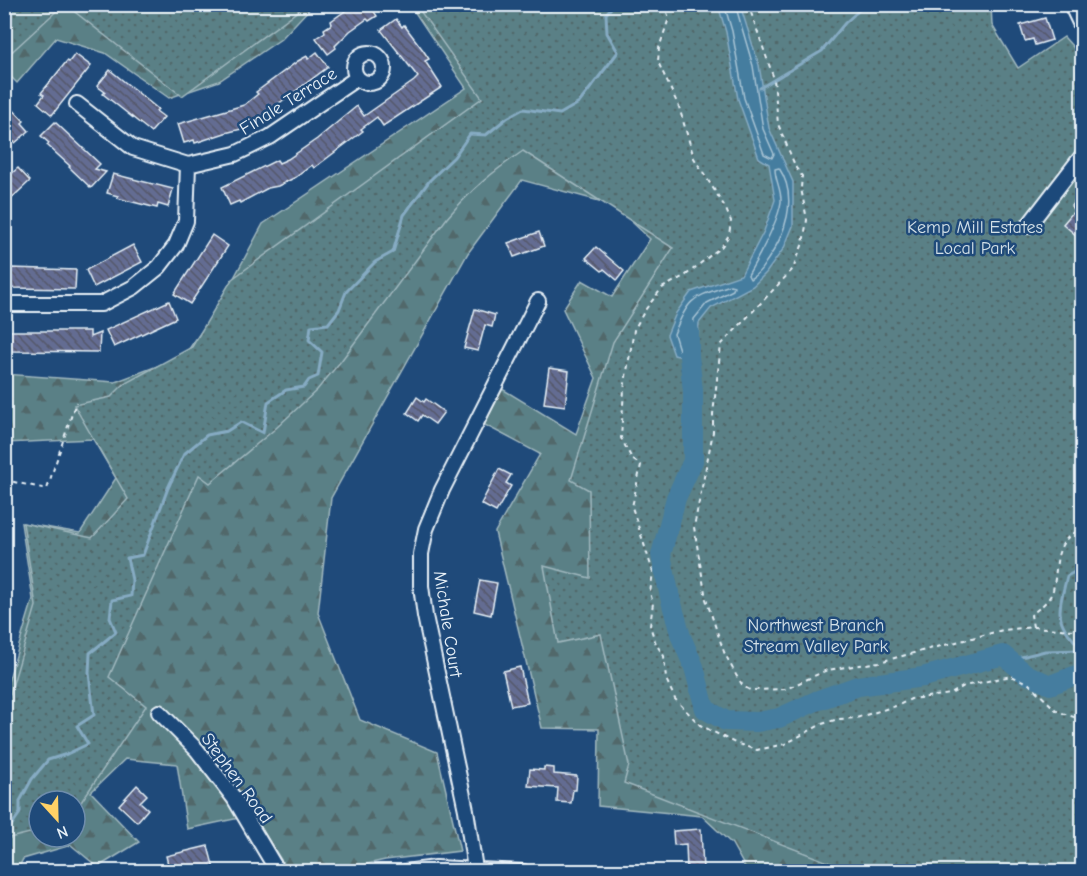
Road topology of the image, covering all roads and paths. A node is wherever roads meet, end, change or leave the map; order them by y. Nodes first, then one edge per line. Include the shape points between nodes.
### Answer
1 (664, 4) edge
2 (748, 4) edge
3 (1071, 4) edge
4 (1083, 27) edge
5 (357, 78) dead end
6 (77, 104) dead end
7 (1083, 156) edge
8 (188, 165) junction
9 (1028, 226) dead end
10 (538, 301) dead end
11 (4, 304) edge
12 (76, 402) dead end
13 (4, 480) edge
14 (1083, 529) edge
15 (1033, 627) junction
16 (1083, 628) edge
17 (159, 712) dead end
18 (1083, 720) edge
19 (475, 869) junction
20 (278, 872) edge
21 (405, 872) edge
22 (523, 872) edge

1 - 18 path via 669,18 658,62 679,107 694,159 731,220 729,235 722,246 686,275 662,288 645,310 634,330 624,389 621,438 632,459 641,465 632,507 653,572 650,626 664,656 666,679 675,699 700,725 757,750 785,744 838,719 856,718 911,699 951,694 964,686 1011,676 1028,683 1057,711
2 - 15 path via 774,79 778,124 802,176 807,220 793,269 721,345 711,441 694,527 706,599 724,652 743,686 750,690 786,689 827,670 879,662 1003,630
3 - 4 street
5 - 8 street, Finale Terrace via 270,137 235,154
6 - 8 street via 133,148
7 - 9 street
8 - 11 street via 186,221 176,245 159,267 134,287 101,304
10 - 19 street, Michale Court via 442,490 421,554 425,616
12 - 13 path via 47,489
14 - 15 path via 1064,541 1053,591 1031,615
15 - 16 path
17 - 20 street, Stephen Road via 197,750 234,798
19 - 21 street
19 - 22 street

